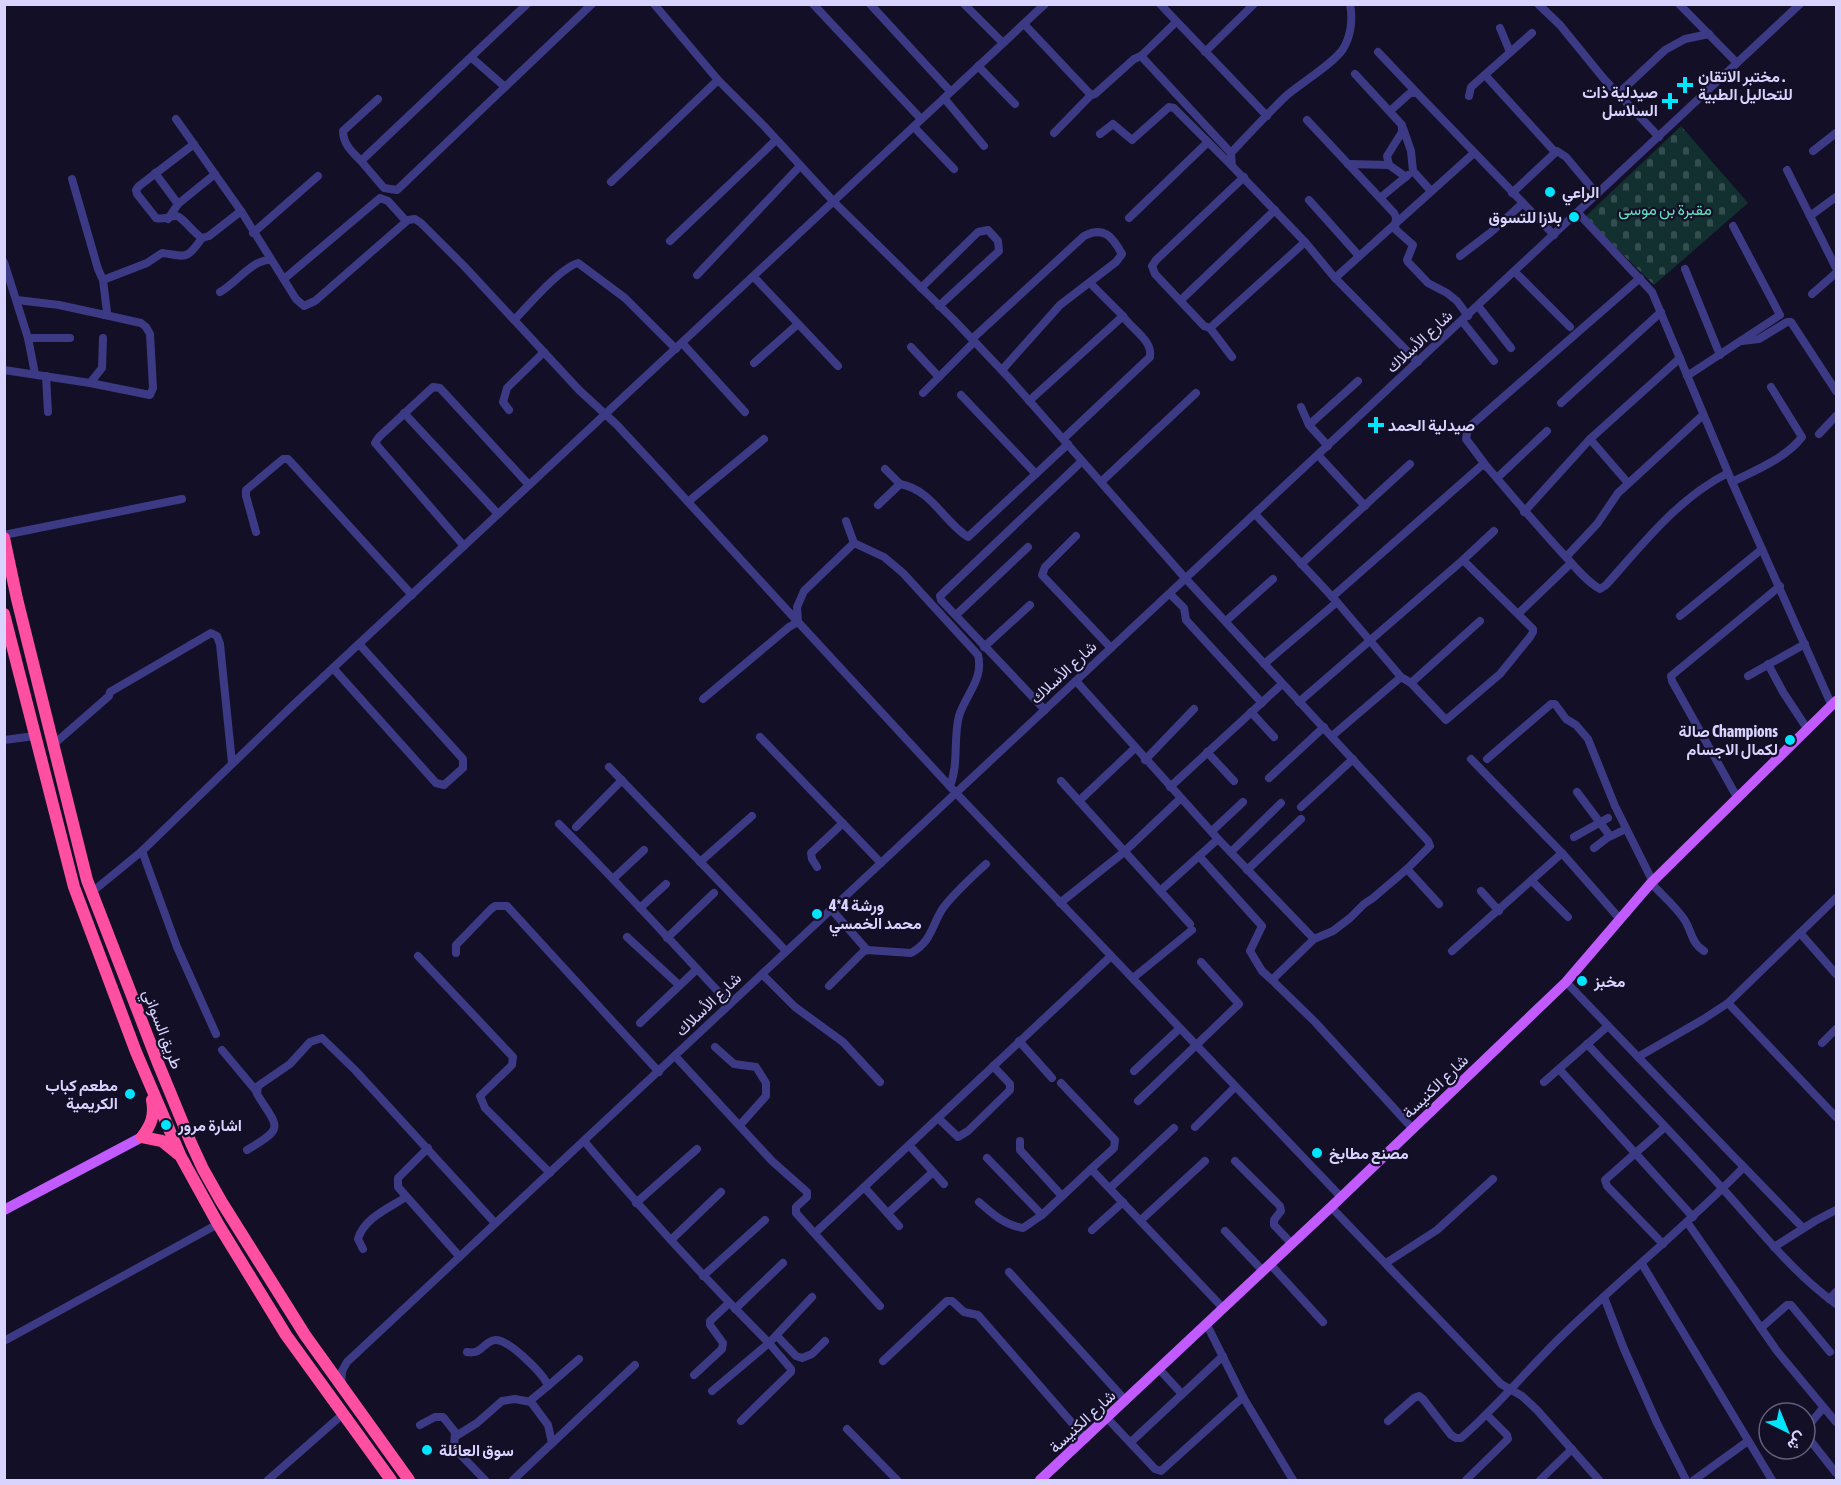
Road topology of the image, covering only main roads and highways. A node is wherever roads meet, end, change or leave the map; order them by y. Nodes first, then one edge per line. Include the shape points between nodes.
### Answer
1 (4, 537) edge
2 (4, 614) edge
3 (1834, 703) edge
4 (57, 819) junction
5 (74, 820) junction
6 (80, 850) junction
7 (64, 853) junction
8 (148, 1084) junction
9 (142, 1137) junction
10 (181, 1157) junction
11 (4, 1210) edge
12 (391, 1480) edge
13 (409, 1480) edge
14 (1040, 1480) edge

1 - 5 highway, طريق السواني
2 - 4 highway, طريق السواني
3 - 14 main road, شارع الكنيسة via 1652,882 1566,982
4 - 5 highway via 67,825
4 - 7 highway, طريق السواني
5 - 6 highway, طريق السواني
6 - 7 highway
6 - 13 highway, طريق السواني via 92,892 203,1169 325,1364
7 - 8 highway, طريق السواني
8 - 9 highway via 154,1114
8 - 10 highway, طريق السواني
9 - 10 highway via 164,1142
9 - 11 main road
10 - 12 highway, طريق السواني via 286,1335

